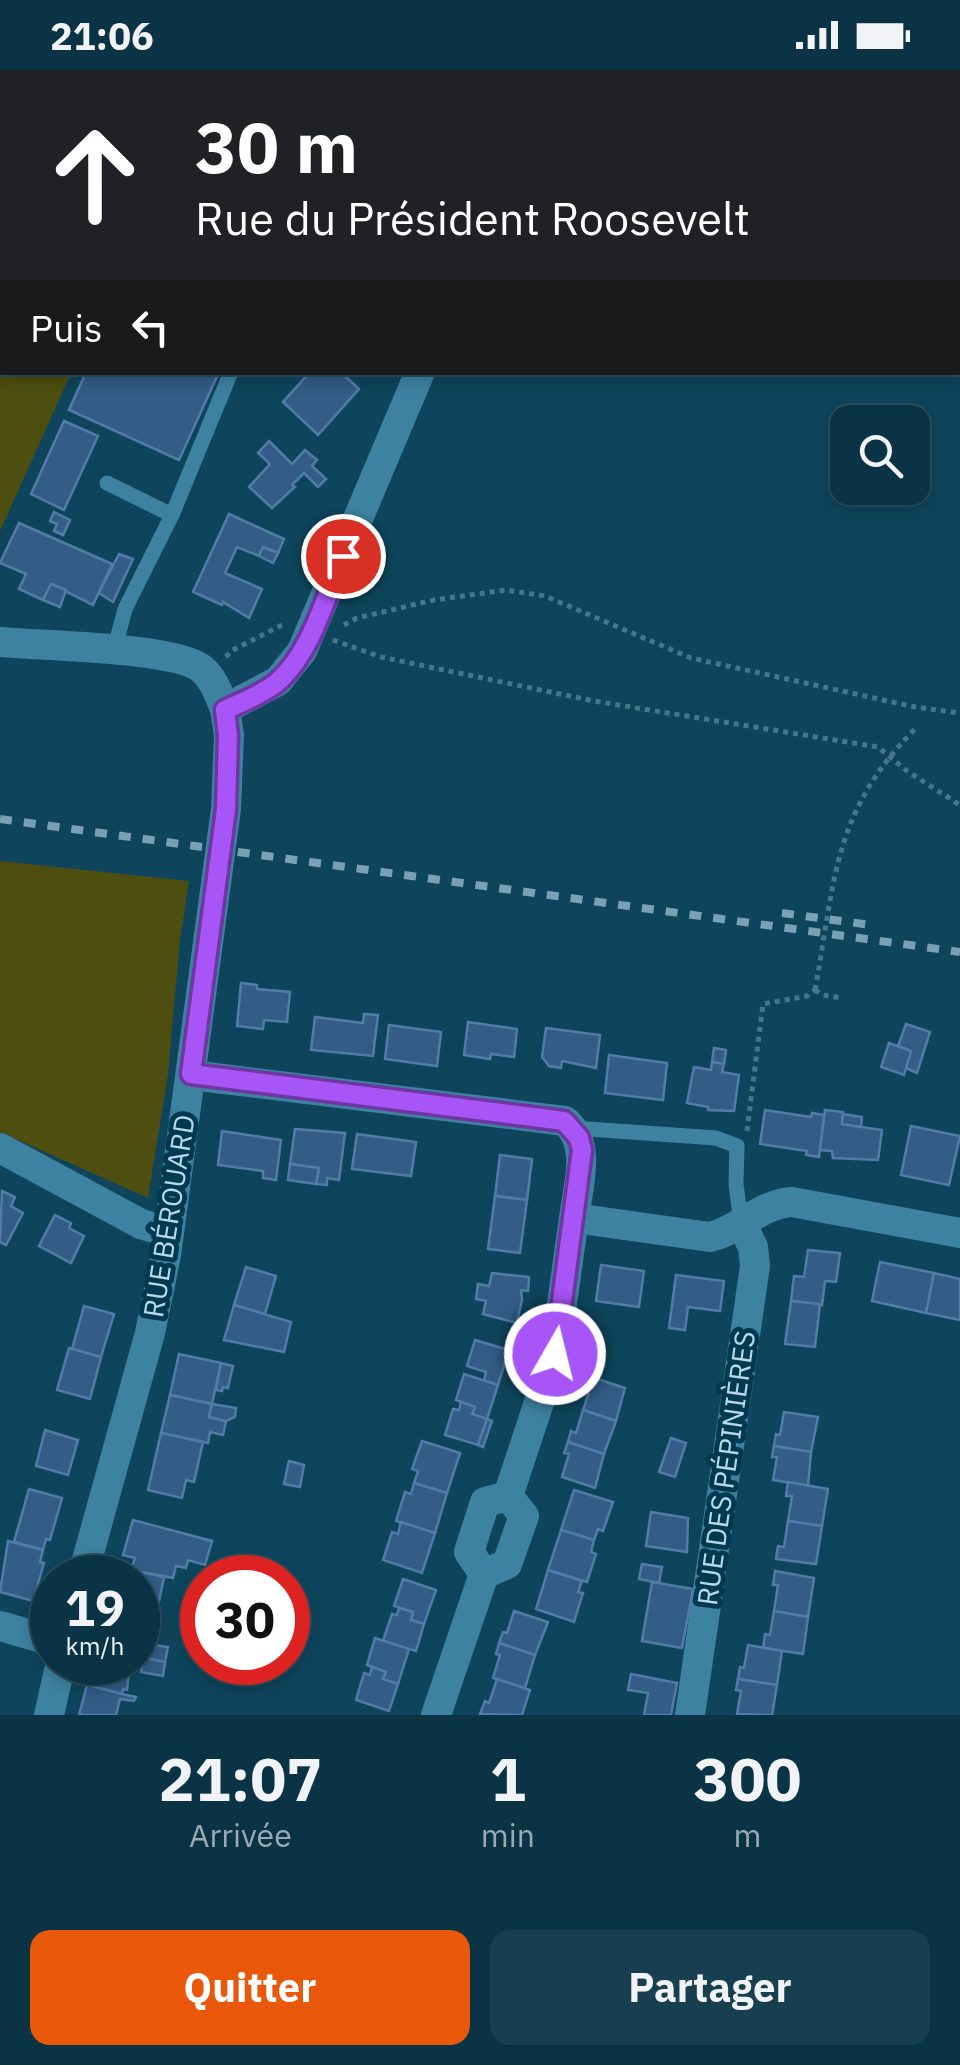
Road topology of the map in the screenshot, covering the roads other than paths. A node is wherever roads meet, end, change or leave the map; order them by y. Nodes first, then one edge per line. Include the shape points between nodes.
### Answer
1 (230, 375) edge
2 (419, 375) edge
3 (107, 483) dead end
4 (172, 514) junction
5 (0, 642) edge
6 (114, 651) junction
7 (225, 710) junction
8 (191, 1074) junction
9 (574, 1128) junction
10 (0, 1148) edge
11 (574, 1218) junction
12 (741, 1222) junction
13 (168, 1232) junction
14 (960, 1232) edge
15 (88, 1555) edge
16 (0, 1626) edge
17 (30, 1634) edge
18 (56, 1685) edge
19 (49, 1715) edge
20 (436, 1715) edge
21 (690, 1715) edge

1 - 4 lane
2 - 7 street via 291,668
3 - 4 lane
4 - 6 lane via 126,609
5 - 6 street
6 - 7 street via 184,658 209,677
7 - 8 street, RUE BÉROUARD via 226,809
8 - 9 street via 554,1117
8 - 13 street, RUE BÉROUARD
9 - 11 street via 582,1150
9 - 12 lane via 716,1138 737,1146
10 - 13 street
11 - 12 street via 698,1237
11 - 20 street via 555,1354 508,1496 486,1502 468,1552 484,1574
12 - 14 street via 792,1202
12 - 21 street, RUE DES PÉPINIÈRES via 755,1266
13 - 15 street, RUE BÉROUARD via 150,1333
16 - 17 street
18 - 19 street

